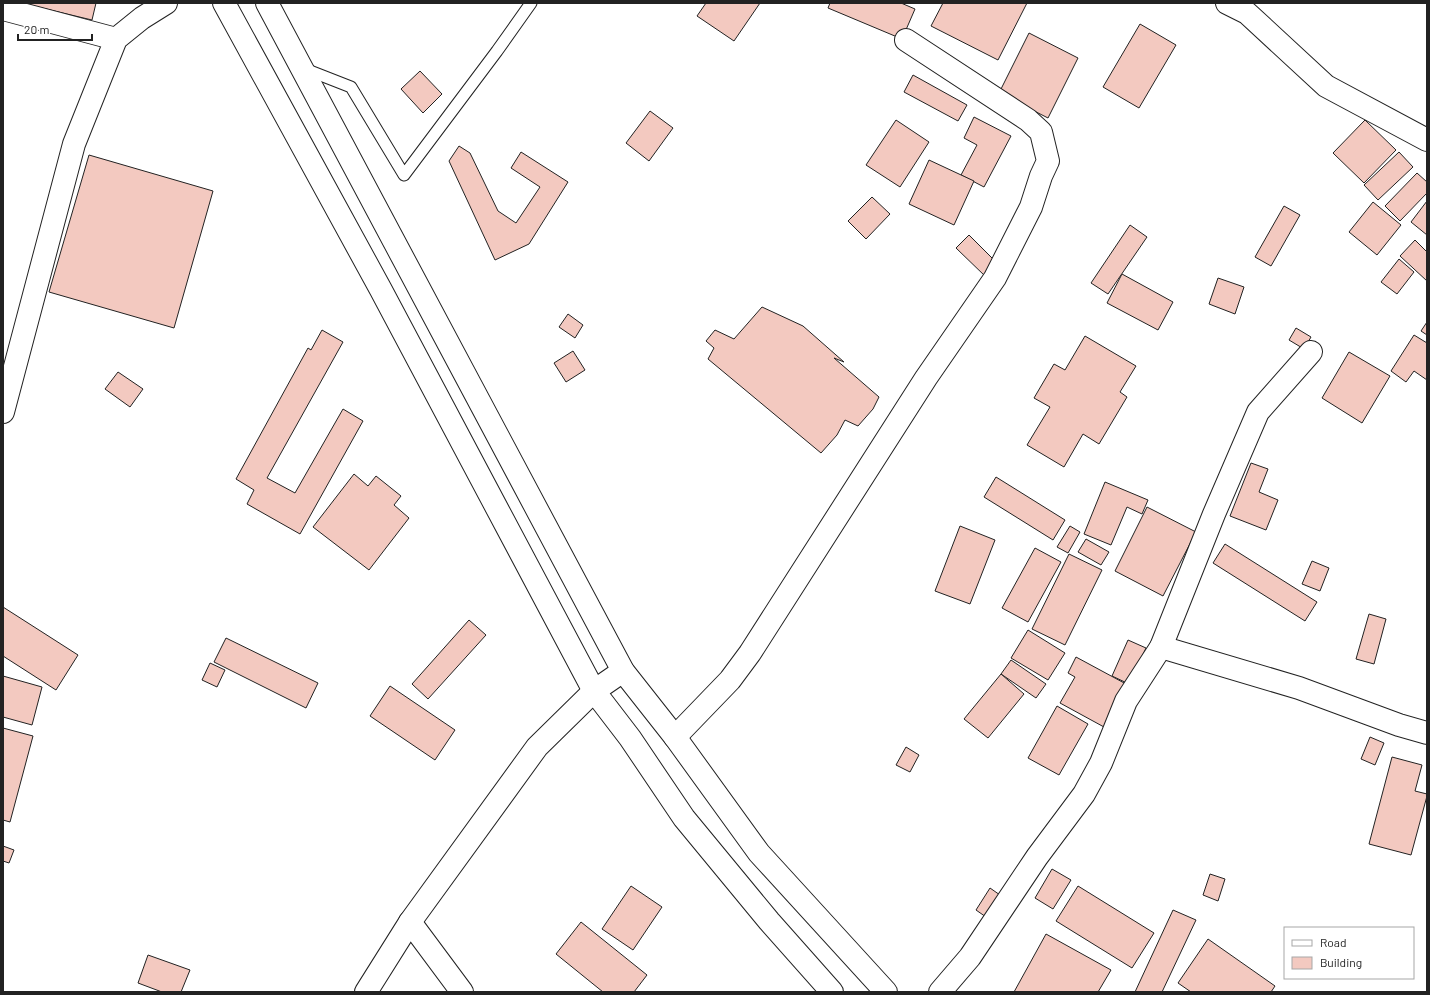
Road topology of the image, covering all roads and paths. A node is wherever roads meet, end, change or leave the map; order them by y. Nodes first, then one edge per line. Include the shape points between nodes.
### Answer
1 (166, 3) edge
2 (224, 3) edge
3 (267, 3) edge
4 (531, 3) edge
5 (1227, 3) edge
6 (3, 9) edge
7 (116, 39) junction
8 (906, 40) dead end
9 (300, 68) junction
10 (1427, 140) edge
11 (1311, 352) dead end
12 (3, 412) edge
13 (1161, 647) junction
14 (622, 671) junction
15 (594, 691) junction
16 (1427, 733) edge
17 (675, 737) junction
18 (410, 922) junction
19 (366, 992) edge
20 (462, 992) edge
21 (832, 992) edge
22 (886, 992) edge
23 (940, 992) edge

1 - 7 main road
2 - 15 main road via 381,290
3 - 9 main road
4 - 9 lane via 498,52 404,176 351,87
5 - 10 main road via 1247,13 1326,86
6 - 7 main road
7 - 12 main road via 74,144
8 - 17 main road via 1028,120 1041,132 1048,161 1031,207 995,278 926,378 750,653 730,680
9 - 14 main road via 392,234
11 - 13 main road via 1258,412
13 - 16 main road via 1299,688 1398,725
13 - 23 main road via 1126,701 1101,763 1084,794 970,956
14 - 15 main road
14 - 17 main road
15 - 18 main road via 537,747
15 - 21 main road via 630,738 684,818
17 - 22 main road via 759,853
18 - 19 main road
18 - 20 main road

